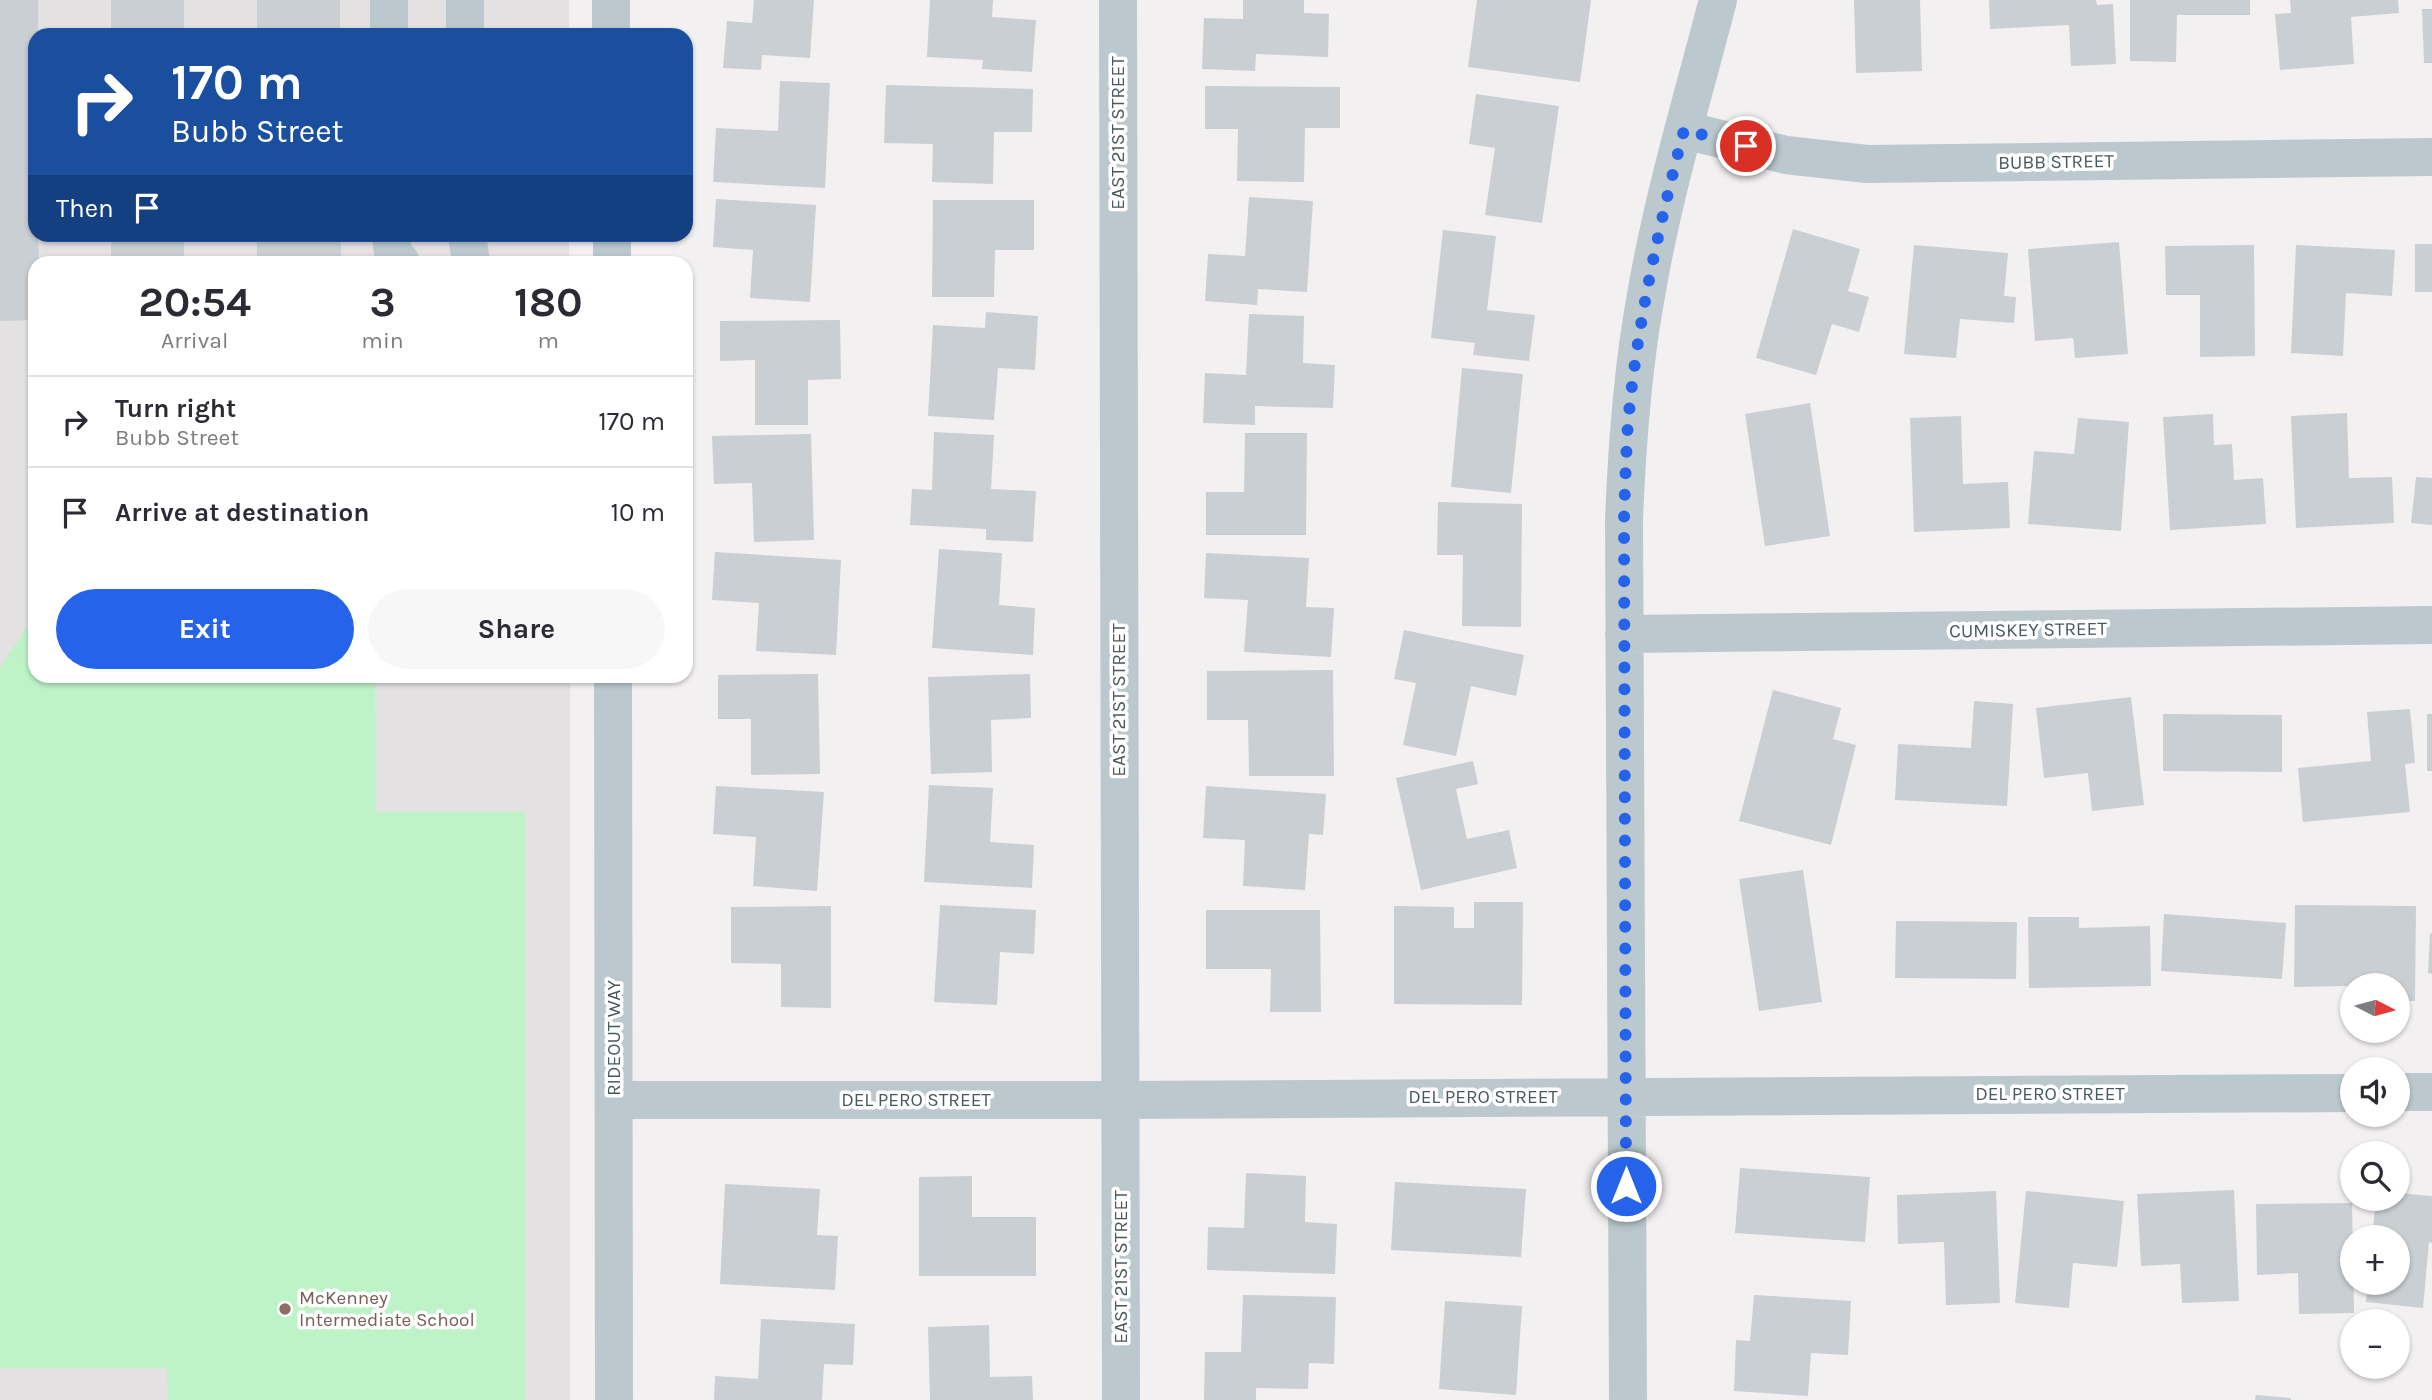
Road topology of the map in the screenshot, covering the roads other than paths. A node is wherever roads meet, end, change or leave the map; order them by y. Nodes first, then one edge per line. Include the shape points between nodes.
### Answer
1 (390, 0) edge
2 (465, 0) edge
3 (611, 0) edge
4 (1118, 0) edge
5 (1718, 0) edge
6 (389, 28) edge
7 (465, 28) edge
8 (611, 28) edge
9 (1684, 130) junction
10 (2432, 157) edge
11 (2432, 625) edge
12 (1624, 634) junction
13 (613, 683) edge
14 (2432, 1092) edge
15 (2340, 1093) edge
16 (2410, 1093) edge
17 (1626, 1096) junction
18 (614, 1100) junction
19 (1119, 1100) junction
20 (614, 1400) edge
21 (1121, 1400) edge
22 (1628, 1400) edge

1 - 6 street
2 - 7 street
3 - 8 street
4 - 19 street, EAST 21ST STREET
5 - 9 street
9 - 10 street, BUBB STREET via 1786,155 1867,164
9 - 12 street via 1645,302 1628,423
11 - 12 street, CUMISKEY STREET
12 - 17 street
13 - 18 street, RIDEOUT WAY
14 - 16 street
15 - 17 street, DEL PERO STREET
17 - 19 street, DEL PERO STREET
17 - 22 street
18 - 19 street, DEL PERO STREET
18 - 20 street, RIDEOUT WAY
19 - 21 street, EAST 21ST STREET

